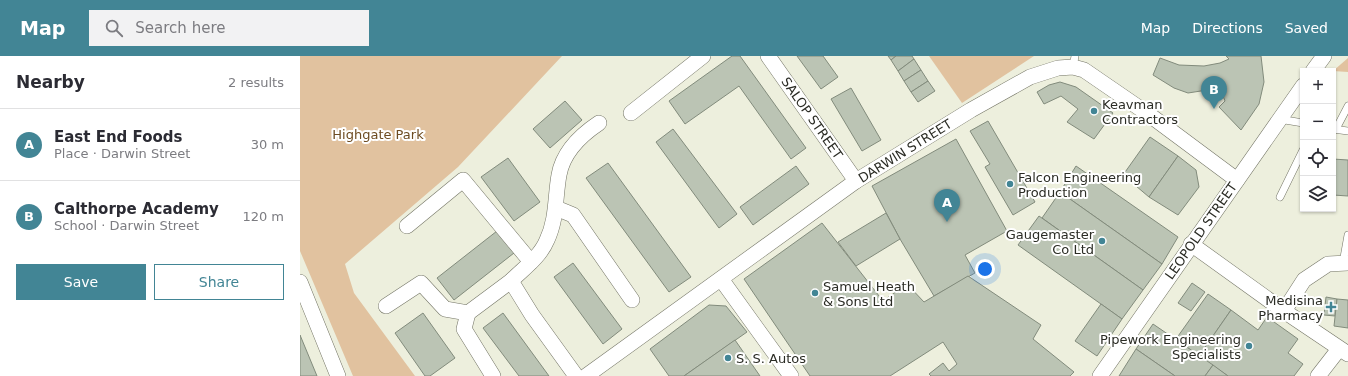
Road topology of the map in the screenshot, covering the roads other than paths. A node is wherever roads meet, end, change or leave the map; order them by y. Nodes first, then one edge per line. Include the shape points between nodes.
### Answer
1 (703, 56) edge
2 (768, 56) edge
3 (1324, 56) edge
4 (1074, 62) edge
5 (1315, 68) edge
6 (1300, 90) edge
7 (1348, 106) edge
8 (631, 113) dead end
9 (1279, 119) junction
10 (1300, 122) edge
11 (599, 123) dead end
12 (1336, 126) edge
13 (1336, 129) edge
14 (1348, 131) edge
15 (1300, 156) edge
16 (856, 180) junction
17 (1237, 180) junction
18 (1280, 197) dead end
19 (556, 208) junction
20 (407, 226) dead end
21 (1348, 235) edge
22 (1191, 244) junction
23 (531, 262) junction
24 (1345, 263) edge
25 (721, 279) junction
26 (511, 281) junction
27 (300, 282) edge
28 (632, 300) dead end
29 (386, 306) dead end
30 (1284, 311) junction
31 (468, 313) junction
32 (1344, 351) edge
33 (338, 376) edge
34 (494, 376) edge
35 (576, 376) edge
36 (586, 376) edge
37 (791, 376) edge
38 (1100, 376) edge
39 (1318, 376) edge

1 - 8 street
2 - 16 street, SALOP STREET
3 - 5 street
4 - 16 street, DARWIN STREET via 1030,77
4 - 17 street, DARWIN STREET
6 - 9 street, LEOPOLD STREET
7 - 12 lane
9 - 10 lane
9 - 17 street, LEOPOLD STREET
11 - 19 street via 586,132 567,153 559,173
13 - 14 lane
15 - 18 lane
16 - 25 street, DARWIN STREET
17 - 22 street, LEOPOLD STREET
19 - 23 street via 548,239 541,253
19 - 28 street via 573,215
20 - 23 street via 463,180
21 - 24 lane
22 - 30 street
22 - 38 street, LEOPOLD STREET
23 - 26 street
24 - 30 street via 1328,264 1304,280
25 - 36 street, DARWIN STREET
25 - 37 street
26 - 31 street
26 - 35 street
27 - 33 street
29 - 31 street via 421,283 445,309
30 - 32 street
31 - 34 street via 464,329
32 - 39 street

